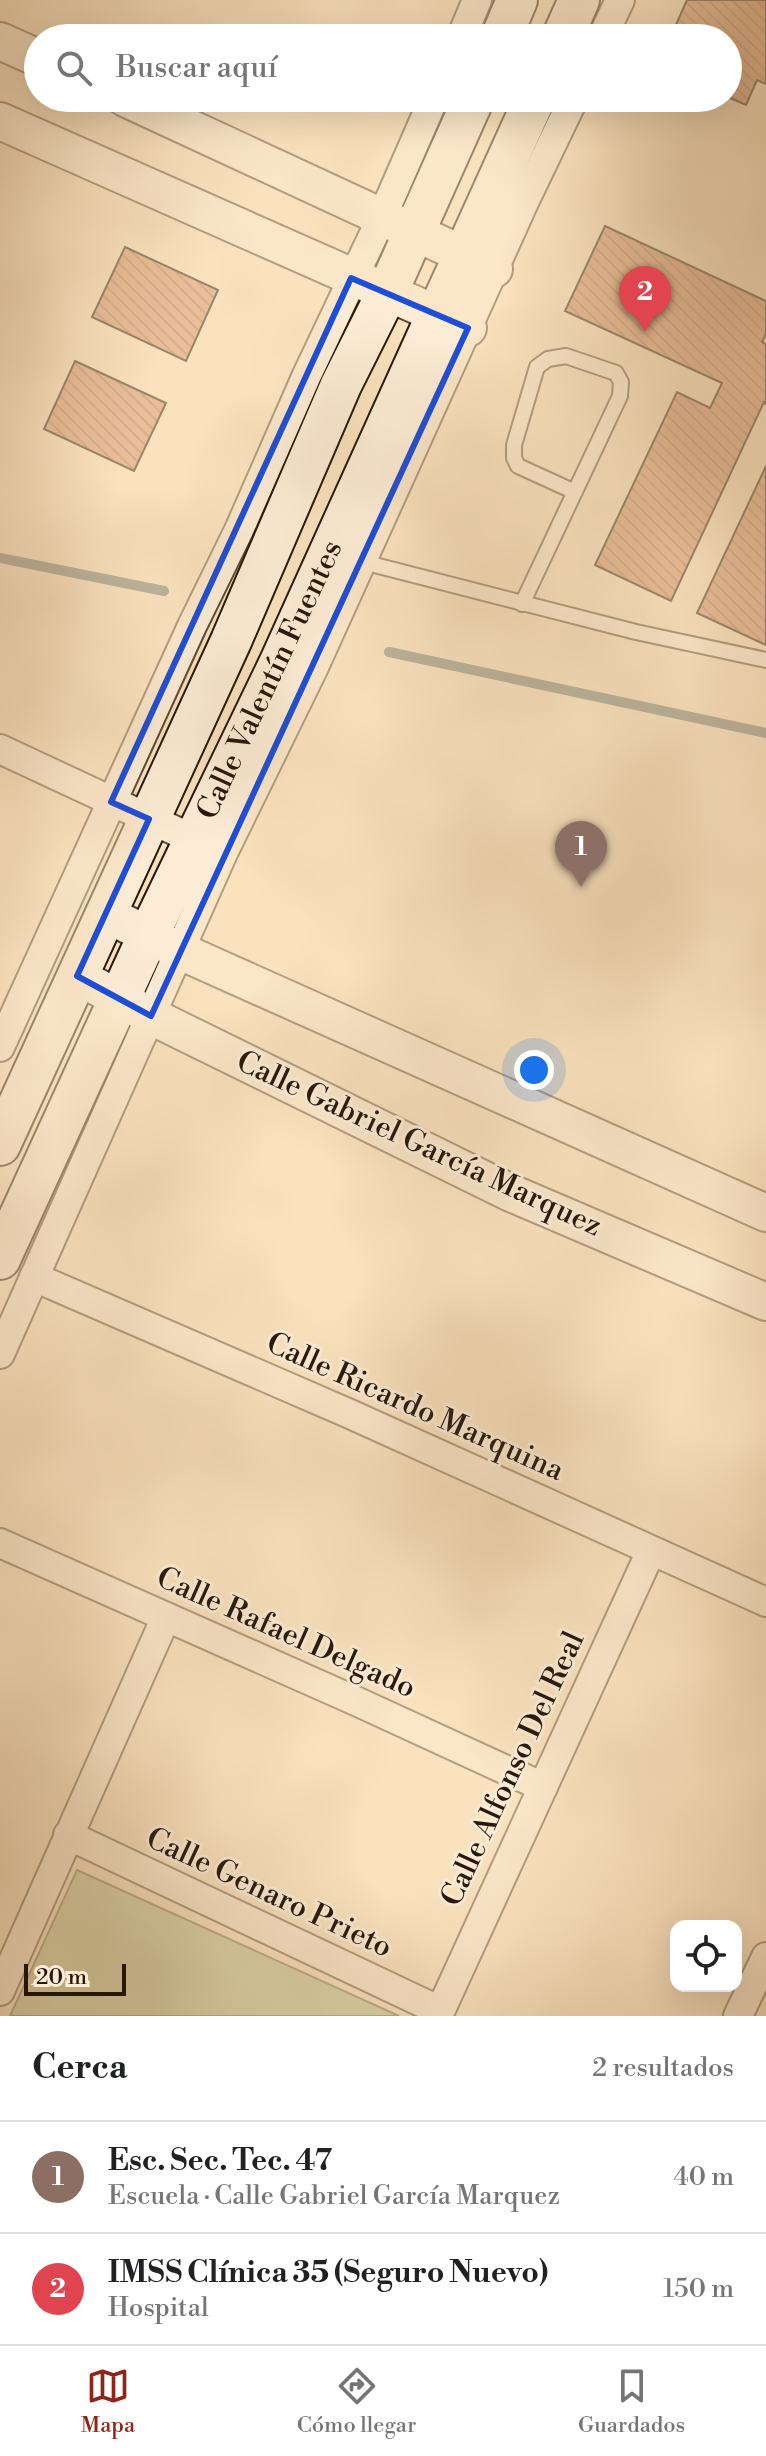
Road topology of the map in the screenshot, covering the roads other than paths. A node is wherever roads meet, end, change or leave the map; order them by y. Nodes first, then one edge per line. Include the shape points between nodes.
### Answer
1 (477, 0) edge
2 (517, 0) edge
3 (579, 0) edge
4 (620, 0) edge
5 (467, 24) edge
6 (507, 24) edge
7 (568, 24) edge
8 (609, 24) edge
9 (0, 41) edge
10 (24, 52) edge
11 (155, 112) edge
12 (430, 112) edge
13 (466, 112) edge
14 (530, 112) edge
15 (566, 112) edge
16 (0, 121) edge
17 (399, 224) junction
18 (479, 262) junction
19 (369, 286) junction
20 (452, 321) junction
21 (575, 492) junction
22 (256, 536) junction
23 (346, 570) junction
24 (522, 604) junction
25 (766, 660) edge
26 (0, 749) edge
27 (111, 802) junction
28 (149, 819) junction
29 (209, 846) junction
30 (106, 914) junction
31 (164, 943) junction
32 (77, 976) junction
33 (136, 1008) junction
34 (4, 1030) edge
35 (0, 1145) edge
36 (766, 1213) edge
37 (17, 1268) edge
38 (766, 1302) edge
39 (0, 1354) edge
40 (0, 1543) edge
41 (651, 1551) junction
42 (766, 1602) edge
43 (166, 1617) junction
44 (543, 1787) junction
45 (68, 1835) junction
46 (766, 1957) edge
47 (0, 1991) edge
48 (439, 2014) edge
49 (738, 2016) edge

1 - 5 street
2 - 6 main road
3 - 7 main road
4 - 8 street
9 - 10 street
11 - 17 street
12 - 17 street
13 - 17 main road, Calle Valentín Fuentes
14 - 18 main road, Calle Valentín Fuentes
15 - 18 street
16 - 19 street
17 - 18 street
17 - 19 main road, Calle Valentín Fuentes
18 - 20 main road, Calle Valentín Fuentes
19 - 20 street
19 - 22 main road, Calle Valentín Fuentes via 341,385
20 - 23 main road, Calle Valentín Fuentes
21 - 21 lane via 518,466 514,458 537,367 566,356 616,373 621,382 620,396
21 - 24 lane
22 - 27 street via 192,626
22 - 28 main road, Calle Valentín Fuentes via 231,641
23 - 24 lane
23 - 29 main road, Calle Valentín Fuentes via 297,665 237,747
24 - 25 lane
26 - 27 street
27 - 28 street
27 - 34 street
28 - 29 street
28 - 30 main road, Calle Valentín Fuentes
29 - 31 main road, Calle Valentín Fuentes
30 - 31 street
30 - 32 main road, Calle Valentín Fuentes
31 - 33 main road, Calle Valentín Fuentes
31 - 36 street
32 - 33 street, Calle Gabriel García Marquez
32 - 35 main road, Calle Valentín Fuentes
33 - 37 main road, Calle Valentín Fuentes
33 - 38 street, Calle Gabriel García Marquez via 511,1193
37 - 39 street
37 - 41 street, Calle Ricardo Marquina
40 - 43 street, Calle Rafael Delgado
41 - 42 street, Calle Ricardo Marquina
41 - 44 street, Calle Alfonso Del Real
43 - 44 street, Calle Rafael Delgado
43 - 45 street
44 - 48 street, Calle Alfonso Del Real
45 - 47 street
45 - 48 street, Calle Genaro Prieto
46 - 49 street

